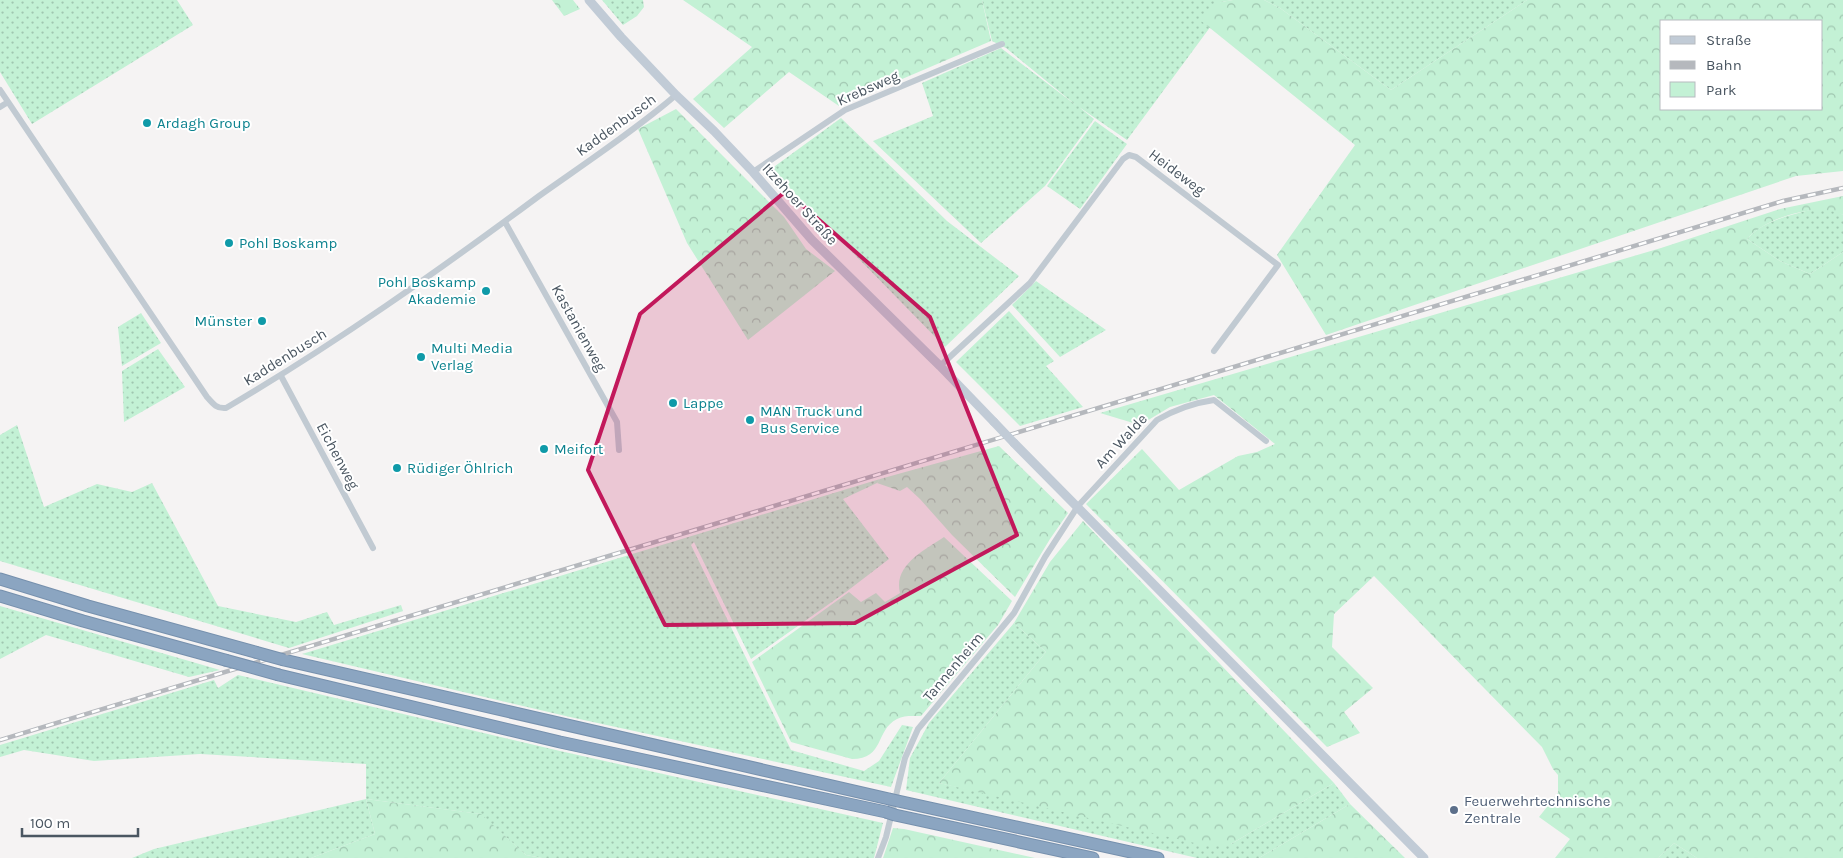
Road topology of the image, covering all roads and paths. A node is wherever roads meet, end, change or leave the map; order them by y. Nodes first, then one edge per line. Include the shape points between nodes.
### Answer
1 (589, 0) edge
2 (1002, 44) dead end
3 (0, 90) edge
4 (676, 95) junction
5 (8, 102) junction
6 (0, 107) edge
7 (753, 172) junction
8 (504, 222) junction
9 (1214, 351) dead end
10 (940, 366) junction
11 (281, 376) junction
12 (1266, 441) dead end
13 (619, 450) dead end
14 (1078, 506) junction
15 (373, 548) dead end
16 (0, 579) edge
17 (0, 596) edge
18 (878, 858) edge
19 (1093, 858) edge
20 (1158, 858) edge
21 (1424, 858) edge

1 - 4 main road, Itzehoer Straße
2 - 7 street, Krebsweg via 845,110
3 - 5 street, Kaddenbusch
4 - 7 main road, Itzehoer Straße
4 - 8 street, Kaddenbusch
5 - 6 street
5 - 11 street, Kaddenbusch via 213,404 226,408
7 - 10 main road, Itzehoer Straße via 812,240
8 - 11 street, Kaddenbusch
8 - 13 street, Kastanienweg via 617,422
9 - 10 street, Heideweg via 1278,265 1136,157 1129,155 1123,158 1030,283
10 - 14 main road, Itzehoer Straße, bridge
11 - 15 street, Eichenweg
12 - 14 street, Am Walde via 1214,400 1192,403 1157,420
14 - 18 street, Tannenheim via 1014,613 918,729 906,758
14 - 21 main road, Itzehoer Straße
16 - 20 highway, bridge via 284,660
17 - 19 highway, bridge via 225,660 560,742

